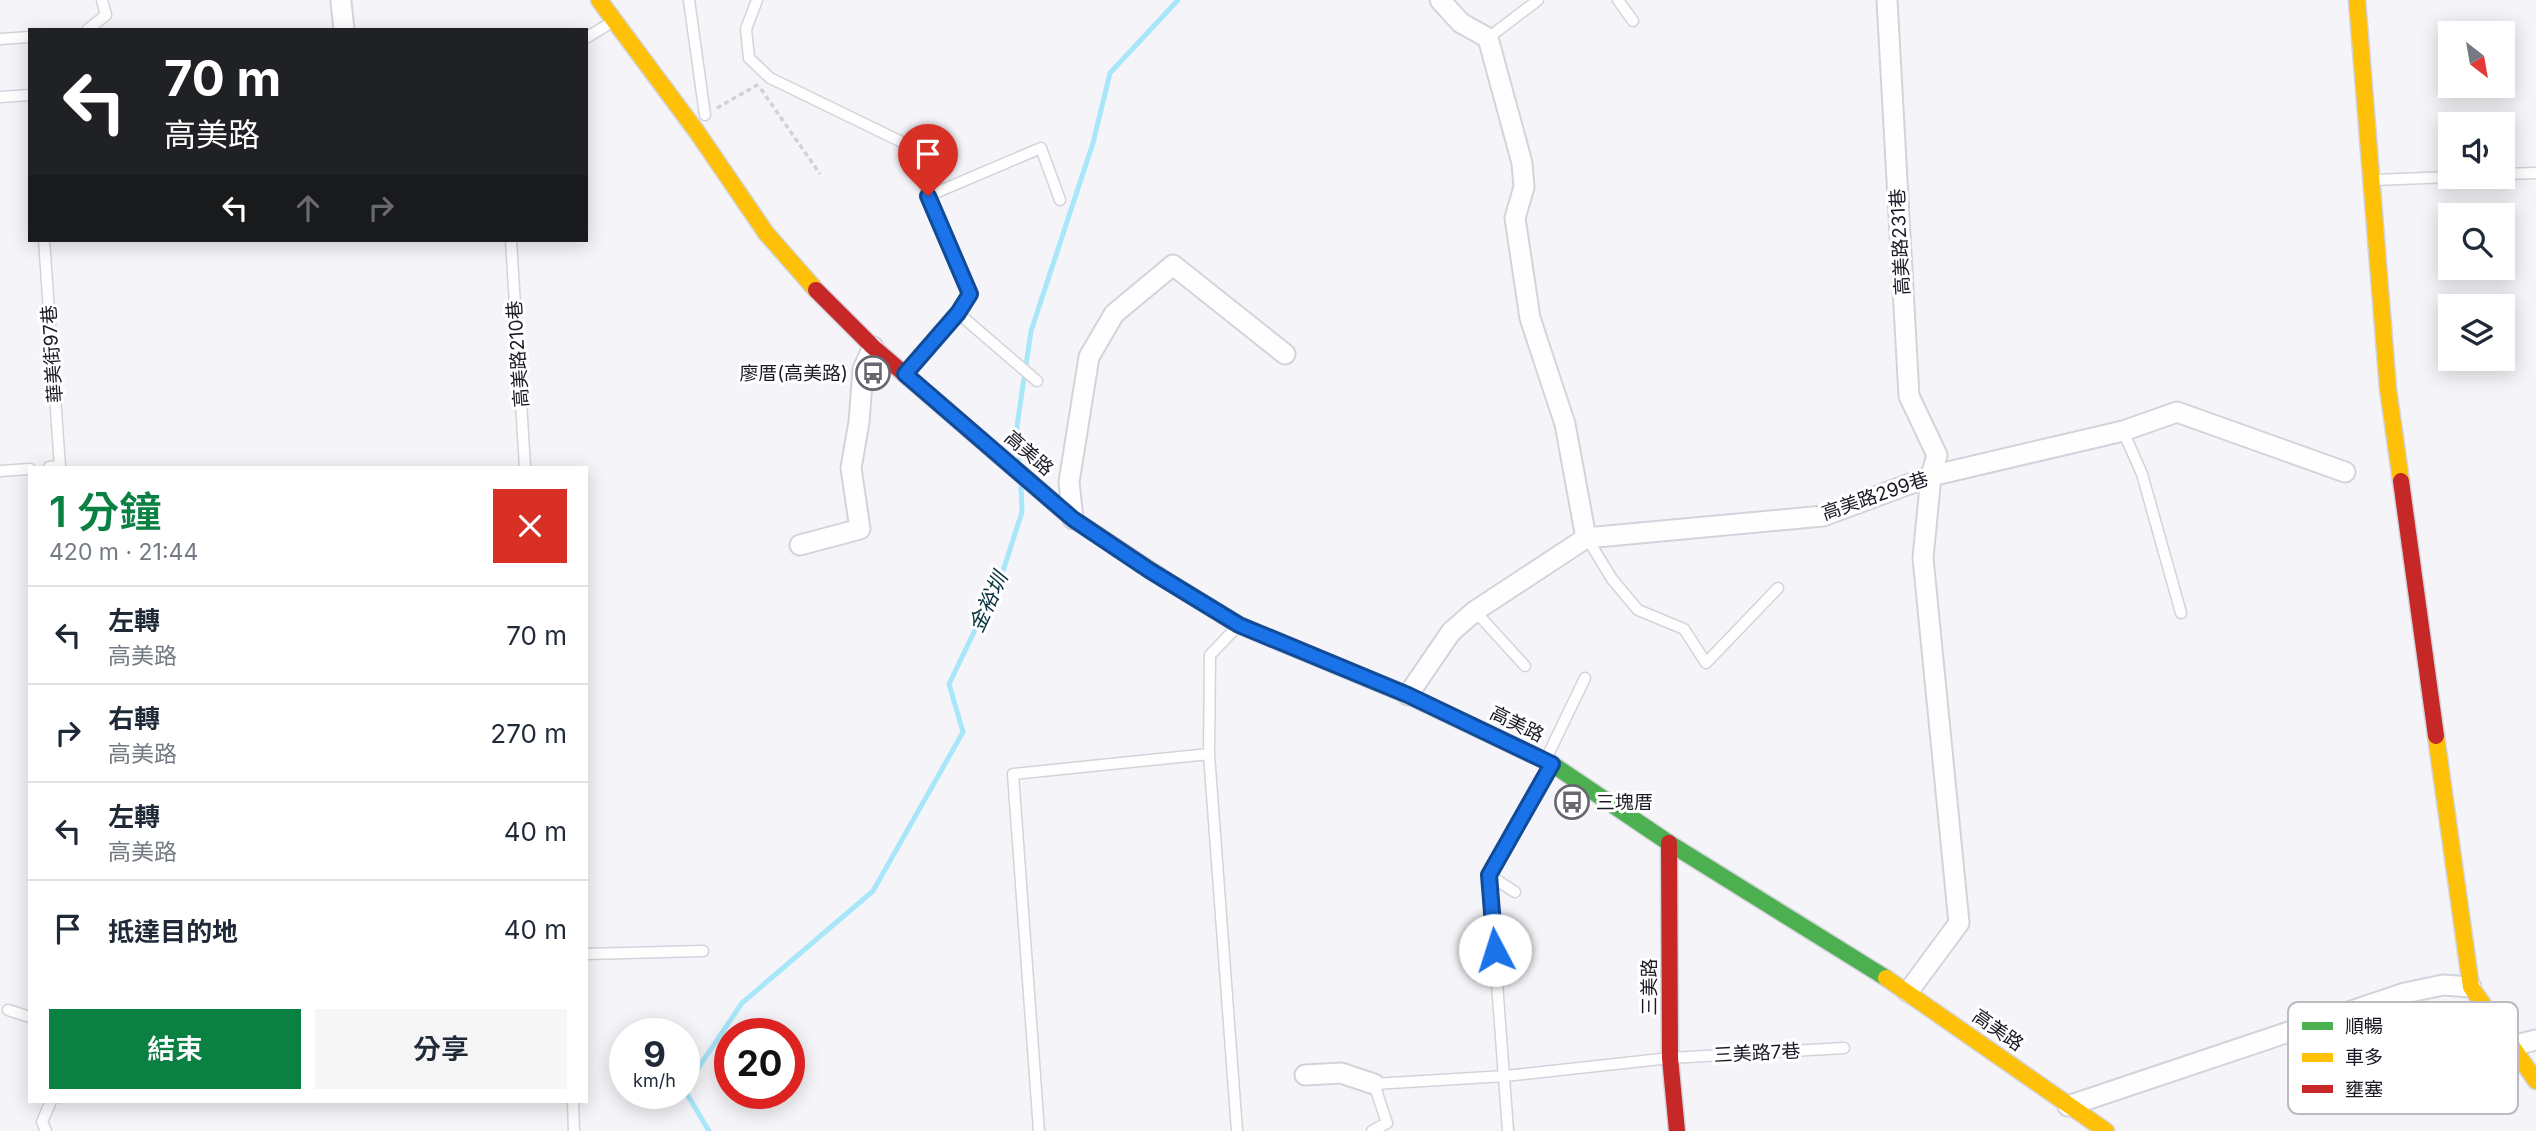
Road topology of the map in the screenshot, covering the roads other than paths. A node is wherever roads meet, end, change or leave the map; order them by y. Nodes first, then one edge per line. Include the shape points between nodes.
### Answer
1 (102, 0) edge
2 (599, 0) edge
3 (689, 0) edge
4 (757, 0) edge
5 (1440, 0) edge
6 (1538, 0) edge
7 (1618, 0) edge
8 (1887, 0) edge
9 (2357, 0) edge
10 (341, 2) dead end
11 (615, 20) junction
12 (1633, 21) dead end
13 (90, 28) edge
14 (344, 28) edge
15 (28, 37) edge
16 (588, 37) edge
17 (1488, 38) junction
18 (0, 39) edge
19 (28, 95) edge
20 (0, 97) edge
21 (705, 115) road end
22 (2536, 173) edge
23 (2515, 174) edge
24 (2438, 177) edge
25 (2371, 180) junction
26 (928, 196) junction
27 (1060, 200) dead end
28 (44, 242) edge
29 (511, 242) edge
30 (958, 313) junction
31 (873, 346) junction
32 (1286, 354) dead end
33 (905, 374) junction
34 (1037, 381) dead end
35 (2123, 431) junction
36 (60, 466) edge
37 (525, 466) edge
38 (28, 469) edge
39 (0, 471) edge
40 (2346, 472) dead end
41 (1931, 476) junction
42 (1073, 519) junction
43 (1586, 538) junction
44 (800, 545) dead end
45 (1778, 588) dead end
46 (1475, 611) junction
47 (2181, 613) dead end
48 (1239, 625) junction
49 (1525, 666) dead end
50 (1586, 678) dead end
51 (1408, 695) junction
52 (1209, 754) junction
53 (1548, 762) junction
54 (1669, 843) junction
55 (1489, 875) junction
56 (1515, 892) dead end
57 (703, 951) dead end
58 (588, 954) edge
59 (2472, 987) junction
60 (1908, 992) junction
61 (2379, 1002) edge
62 (2482, 1002) edge
63 (8, 1010) dead end
64 (28, 1016) edge
65 (2288, 1032) edge
66 (2536, 1040) edge
67 (2518, 1044) edge
68 (1844, 1048) dead end
69 (2518, 1055) edge
70 (1670, 1058) junction
71 (1305, 1075) dead end
72 (1505, 1076) junction
73 (2536, 1081) edge
74 (1374, 1084) junction
75 (50, 1103) edge
76 (573, 1103) edge
77 (2068, 1106) junction
78 (46, 1131) edge
79 (574, 1131) edge
80 (1039, 1131) edge
81 (1237, 1131) edge
82 (1372, 1131) edge
83 (1508, 1131) edge
84 (1677, 1131) edge
85 (2106, 1131) edge

1 - 13 lane via 106,15
2 - 11 street, 高美路
3 - 21 lane
4 - 26 lane via 746,29 749,58 770,78 908,145
5 - 17 street via 1461,23
6 - 17 lane
7 - 12 lane
8 - 41 street, 高美路231巷 via 1909,396 1937,455
9 - 25 street
10 - 14 street
11 - 16 lane
11 - 31 street, 高美路 via 766,233 797,271
15 - 18 lane
17 - 43 street via 1522,163 1524,187 1515,218 1530,318 1565,424
19 - 20 lane
22 - 23 lane
24 - 25 lane
25 - 59 street via 2388,389
26 - 27 lane via 1041,148
26 - 30 lane via 970,294
28 - 36 lane, 華美街97巷
29 - 37 lane, 高美路210巷
30 - 33 lane
30 - 34 lane
31 - 33 street, 高美路
31 - 44 street via 863,369 851,468 860,529
32 - 42 street via 1173,265 1114,314 1089,357 1069,482
33 - 42 street, 高美路
35 - 40 street, 高美路299巷 via 2177,412
35 - 41 street, 高美路299巷
35 - 47 lane via 2142,474
38 - 39 lane
41 - 43 street, 高美路299巷 via 1823,516
41 - 60 street, 高美路231巷 via 1923,558 1959,923
42 - 48 street, 高美路
43 - 45 lane via 1638,610 1684,629 1706,663
43 - 46 street, 高美路299巷
46 - 49 lane
46 - 51 street, 高美路299巷 via 1451,632
48 - 51 street, 高美路
48 - 52 lane via 1210,655
50 - 53 lane
51 - 53 street, 高美路
52 - 80 lane via 1013,774
52 - 81 lane
53 - 54 street, 高美路
53 - 55 lane
54 - 60 street, 高美路
54 - 70 street, 三美路
55 - 56 lane
55 - 72 lane
57 - 58 lane
59 - 61 street via 2442,985
59 - 62 street
60 - 77 street, 高美路
63 - 64 lane
65 - 77 street
66 - 67 street
68 - 70 lane, 三美路7巷
69 - 73 street
70 - 72 lane, 三美路7巷
70 - 84 street, 三美路
71 - 74 street via 1341,1073
72 - 74 lane, 三美路7巷
72 - 83 lane
74 - 82 lane via 1387,1123
75 - 78 lane via 42,1122
76 - 79 lane
77 - 85 street, 高美路

